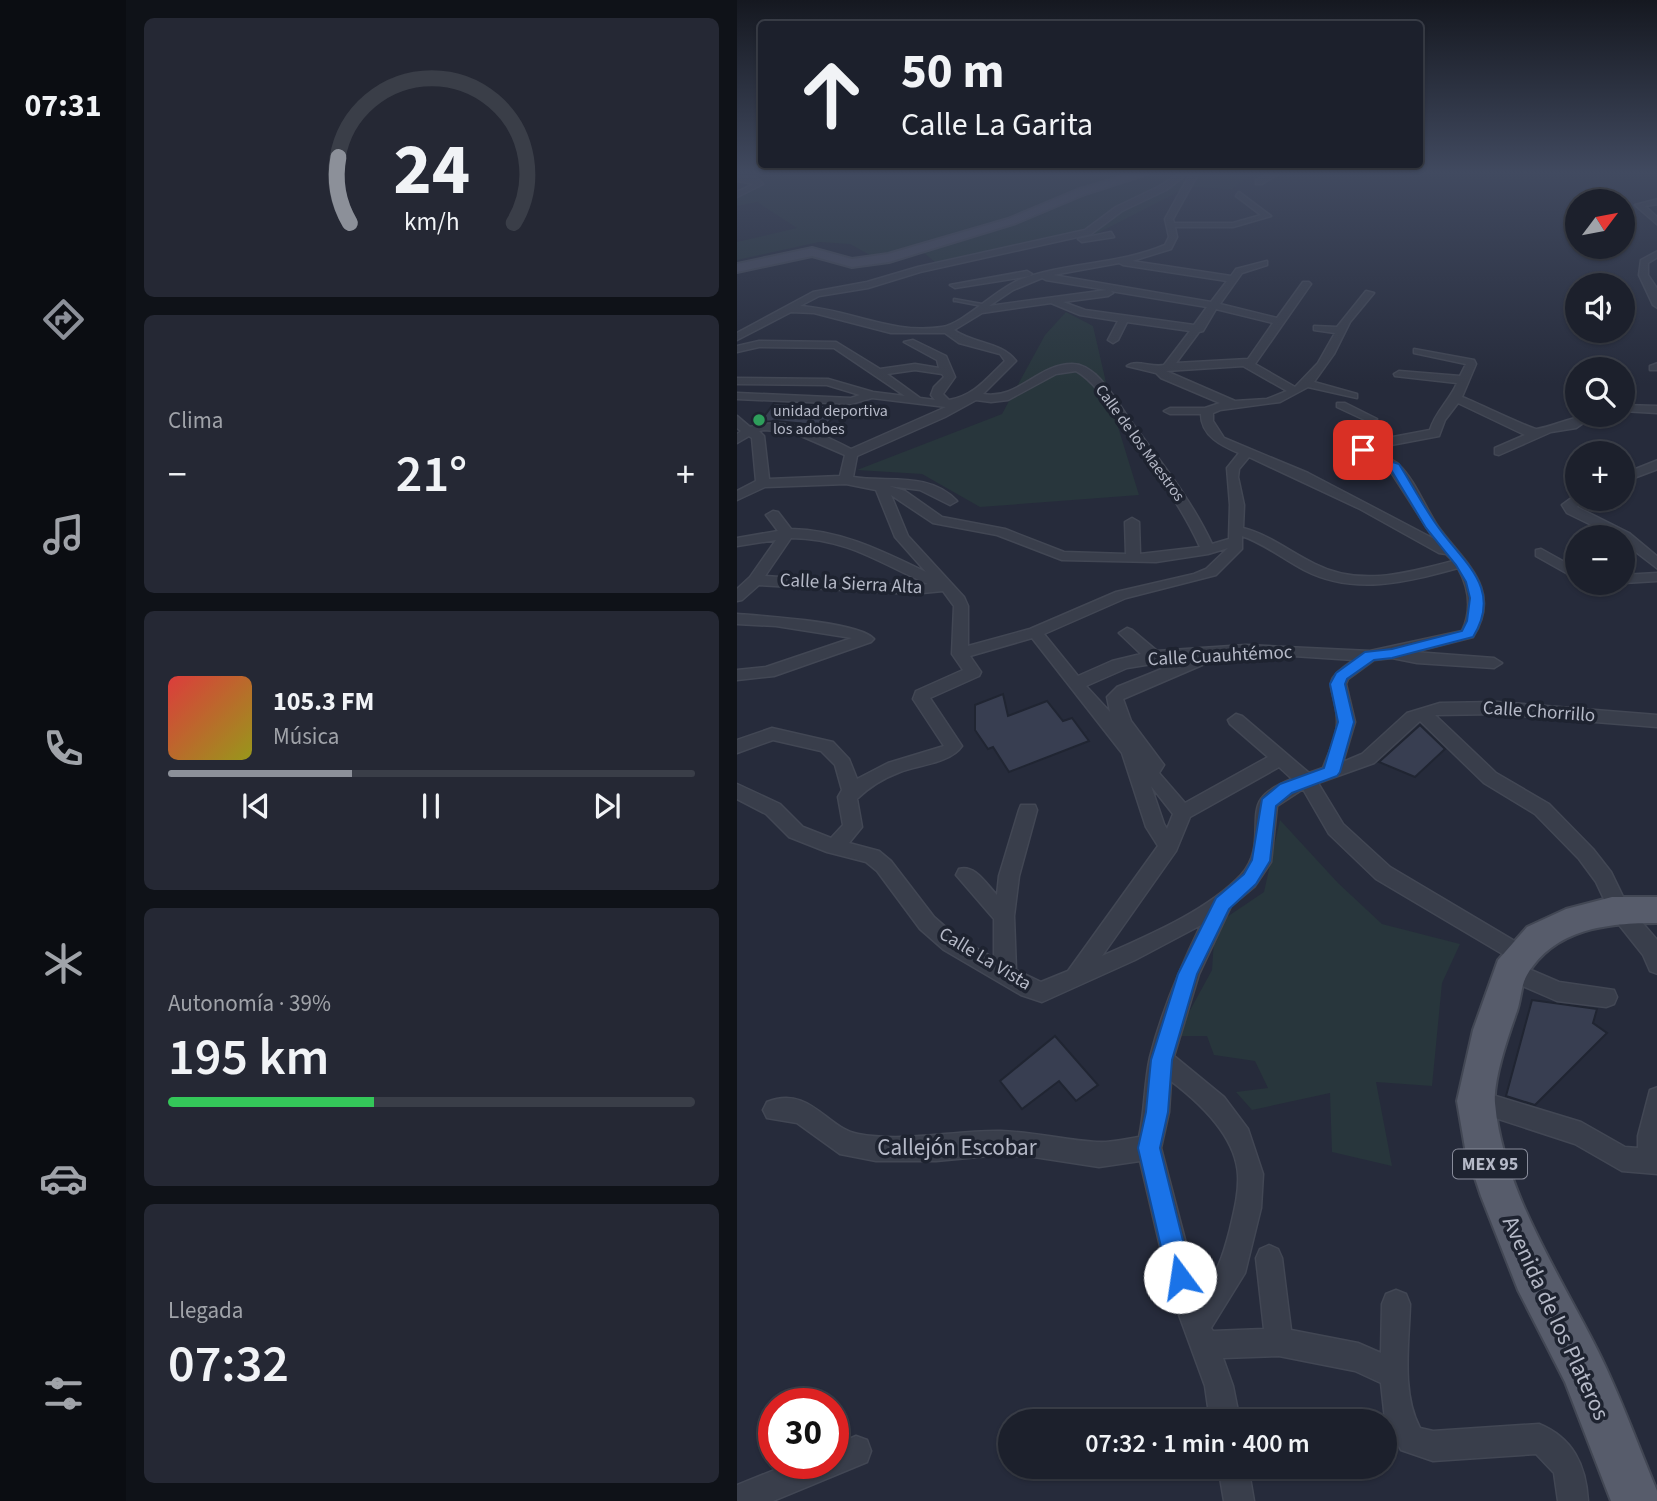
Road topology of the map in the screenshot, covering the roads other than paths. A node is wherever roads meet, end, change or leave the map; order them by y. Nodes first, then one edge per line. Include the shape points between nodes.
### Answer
1 (937, 244) edge
2 (1037, 244) edge
3 (1169, 244) edge
4 (1657, 253) edge
5 (1109, 260) junction
6 (1264, 263) dead end
7 (737, 268) edge
8 (1041, 277) junction
9 (1234, 279) junction
10 (1306, 284) dead end
11 (955, 285) dead end
12 (1121, 290) junction
13 (1369, 293) dead end
14 (816, 294) junction
15 (956, 300) dead end
16 (1053, 302) junction
17 (1213, 304) junction
18 (1657, 305) edge
19 (981, 308) junction
20 (791, 309) junction
21 (837, 315) junction
22 (1124, 318) junction
23 (1280, 322) junction
24 (1318, 328) dead end
25 (1199, 329) junction
26 (947, 330) junction
27 (1340, 330) junction
28 (742, 336) edge
29 (1113, 340) dead end
30 (909, 342) dead end
31 (804, 344) junction
32 (737, 349) edge
33 (1418, 351) dead end
34 (1247, 364) junction
35 (1132, 366) dead end
36 (1163, 369) junction
37 (943, 370) junction
38 (878, 373) junction
39 (1399, 374) dead end
40 (1465, 380) junction
41 (737, 381) edge
42 (1308, 384) junction
43 (1295, 391) junction
44 (872, 395) junction
45 (737, 396) edge
46 (974, 396) junction
47 (1456, 398) junction
48 (961, 401) junction
49 (921, 402) junction
50 (1231, 403) junction
51 (946, 404) junction
52 (1635, 409) edge
53 (1657, 410) edge
54 (1170, 411) dead end
55 (1207, 411) junction
56 (1371, 419) dead end
57 (737, 420) edge
58 (1565, 426) edge
59 (742, 435) edge
60 (1536, 436) junction
61 (1499, 451) dead end
62 (851, 454) junction
63 (1245, 454) junction
64 (1657, 464) edge
65 (1635, 473) edge
66 (846, 480) junction
67 (763, 483) junction
68 (875, 485) junction
69 (737, 496) edge
70 (950, 501) dead end
71 (1574, 511) edge
72 (773, 515) dead end
73 (1132, 522) dead end
74 (787, 534) junction
75 (1236, 536) junction
76 (740, 544) edge
77 (1208, 550) junction
78 (1541, 553) dead end
79 (1133, 559) junction
80 (1459, 560) junction
81 (1657, 565) edge
82 (1565, 568) edge
83 (1657, 577) edge
84 (1635, 578) edge
85 (755, 580) junction
86 (947, 585) junction
87 (737, 597) edge
88 (737, 619) edge
89 (1035, 632) junction
90 (1127, 634) dead end
91 (1215, 652) junction
92 (1392, 653) junction
93 (960, 654) junction
94 (1370, 656) junction
95 (1154, 657) junction
96 (1494, 663) dead end
97 (737, 675) edge
98 (1075, 684) junction
99 (1422, 713) junction
100 (1236, 720) dead end
101 (1657, 722) edge
102 (737, 747) edge
103 (1278, 758) junction
104 (1331, 772) junction
105 (1145, 778) junction
106 (1308, 782) junction
107 (737, 791) edge
108 (852, 792) junction
109 (1028, 810) dead end
110 (1183, 813) junction
111 (1169, 846) junction
112 (834, 847) junction
113 (966, 875) dead end
114 (1222, 904) junction
115 (1638, 910) edge
116 (1004, 916) junction
117 (1516, 963) junction
118 (1657, 965) edge
119 (1005, 975) junction
120 (1074, 979) junction
121 (1606, 997) dead end
122 (1161, 1060) junction
123 (1657, 1098) edge
124 (1476, 1101) junction
125 (775, 1110) dead end
126 (1149, 1148) junction
127 (1653, 1162) edge
128 (1269, 1258) dead end
129 (1396, 1304) dead end
130 (1201, 1335) junction
131 (1279, 1342) junction
132 (1394, 1375) junction
133 (1223, 1409) edge
134 (790, 1479) edge
135 (1235, 1479) edge
136 (737, 1500) edge
137 (1239, 1501) edge
138 (1573, 1501) edge
139 (1636, 1501) edge

1 - 7 street via 852,263 812,252
2 - 14 street
3 - 5 street via 1151,253
4 - 18 street via 1644,262 1642,277
5 - 8 street
5 - 9 street
6 - 9 street via 1239,271
8 - 11 street via 1023,274
8 - 12 street
8 - 19 street via 998,293
9 - 17 street
10 - 23 street
12 - 16 street
12 - 17 street
13 - 27 street
14 - 20 street
14 - 21 street via 836,309
15 - 19 lane
16 - 19 street
16 - 22 street via 1074,311
17 - 23 street
17 - 25 street
19 - 26 street
20 - 21 street
20 - 28 street
21 - 26 street via 891,330
22 - 25 street
22 - 29 street
23 - 34 street
24 - 27 street
25 - 36 street
26 - 46 street via 963,341 1004,352 1011,361
27 - 42 street via 1337,343
28 - 31 street via 783,334
30 - 37 street via 942,358
31 - 32 street
31 - 38 street via 836,345
33 - 40 street via 1467,360 1471,364
34 - 36 street
34 - 43 street
35 - 36 street
36 - 50 street via 1165,376
37 - 38 street via 926,366
37 - 51 street via 951,374 937,395
38 - 49 street
39 - 40 street
40 - 47 street
41 - 44 street via 828,382
42 - 43 street
42 - 56 street via 1353,396 1341,405
43 - 50 street via 1268,402
44 - 45 street via 851,401
44 - 49 street
46 - 48 street
46 - 77 street, Calle de los Maestros via 1004,400 1045,373 1083,370 1104,391 1169,480
47 - 60 street
47 - 80 street via 1439,419 1435,433 1365,446 1363,454 1394,466 1432,528
48 - 51 street
48 - 62 street via 941,415
49 - 51 street
50 - 55 street
52 - 53 street
54 - 55 street
55 - 63 street via 1207,421 1221,441
57 - 59 street
58 - 60 street
59 - 62 street via 789,427
59 - 67 street via 758,436
60 - 61 street
62 - 66 street
63 - 75 street via 1233,468 1232,477
63 - 80 street via 1365,506
64 - 65 street
66 - 67 street
66 - 68 street
67 - 69 street
68 - 70 street via 905,481
68 - 79 street via 948,524 1001,532 1062,556
68 - 86 street via 903,537
71 - 81 street via 1624,536
72 - 74 street
73 - 79 street
74 - 76 street
74 - 85 street
74 - 86 street via 867,548 930,581
75 - 77 street
75 - 80 street via 1258,536 1335,577 1383,583
75 - 89 street via 1235,548 1211,572 1121,595
77 - 79 street
78 - 82 street
80 - 92 street via 1473,582 1476,598 1468,634
83 - 84 street
85 - 86 street, Calle la Sierra Alta via 912,590
85 - 87 street
86 - 93 street via 961,606
88 - 97 street via 867,637 768,673
89 - 93 street
89 - 98 street
90 - 95 street
91 - 94 street, Calle Cuauhtémoc
91 - 95 street, Calle Cuauhtémoc
91 - 105 street via 1115,697 1114,705 1125,726 1155,765
92 - 94 street, Calle Cuauhtémoc
92 - 96 street
93 - 108 street via 973,672 921,699 953,746 950,750 881,773
94 - 104 street via 1341,676 1338,684 1346,722
95 - 98 street, Calle Cuauhtémoc via 1122,664
98 - 105 street via 1107,720
99 - 101 street, Calle Chorrillo via 1485,708
99 - 104 street via 1404,722 1364,762
99 - 115 street via 1489,778 1552,819
100 - 103 street
102 - 108 street via 772,734 827,747 843,763
103 - 106 street
103 - 110 street
104 - 106 street
105 - 110 street via 1157,781
105 - 111 street via 1145,804
106 - 114 street via 1286,788 1268,803 1261,861 1250,879
106 - 117 street via 1336,829 1383,873
107 - 112 street, Calle La Vista via 773,809 796,832
108 - 112 street via 847,797 853,827
109 - 116 street via 1009,876
110 - 111 street
111 - 120 street
112 - 119 street, Calle La Vista via 872,856 927,923 951,944
113 - 116 street
114 - 120 street, Calle La Vista
114 - 122 street via 1188,974
115 - 117 main road via 1578,919 1539,937
115 - 118 street
116 - 119 street
117 - 121 street via 1557,991
117 - 124 main road, Avenida de los Plateros / MEX 95 via 1491,1030
119 - 120 street, Calle La Vista via 1042,992
122 - 126 street
122 - 130 street via 1216,1105 1239,1137 1251,1174 1248,1209 1232,1273
123 - 127 street via 1650,1136
124 - 127 street via 1581,1134 1622,1159
124 - 139 main road, Avenida de los Plateros / MEX 95 via 1485,1149 1501,1196 1533,1275 1583,1369
125 - 126 street, Callejón Escobar via 801,1112 849,1145 876,1149 999,1143 1099,1155
126 - 130 street via 1175,1260
128 - 131 street
129 - 132 street
130 - 131 street
130 - 133 street
131 - 132 street via 1358,1357
132 - 138 street via 1400,1420 1411,1440 1433,1446 1539,1439 1563,1458 1572,1480
134 - 136 street
135 - 137 street

